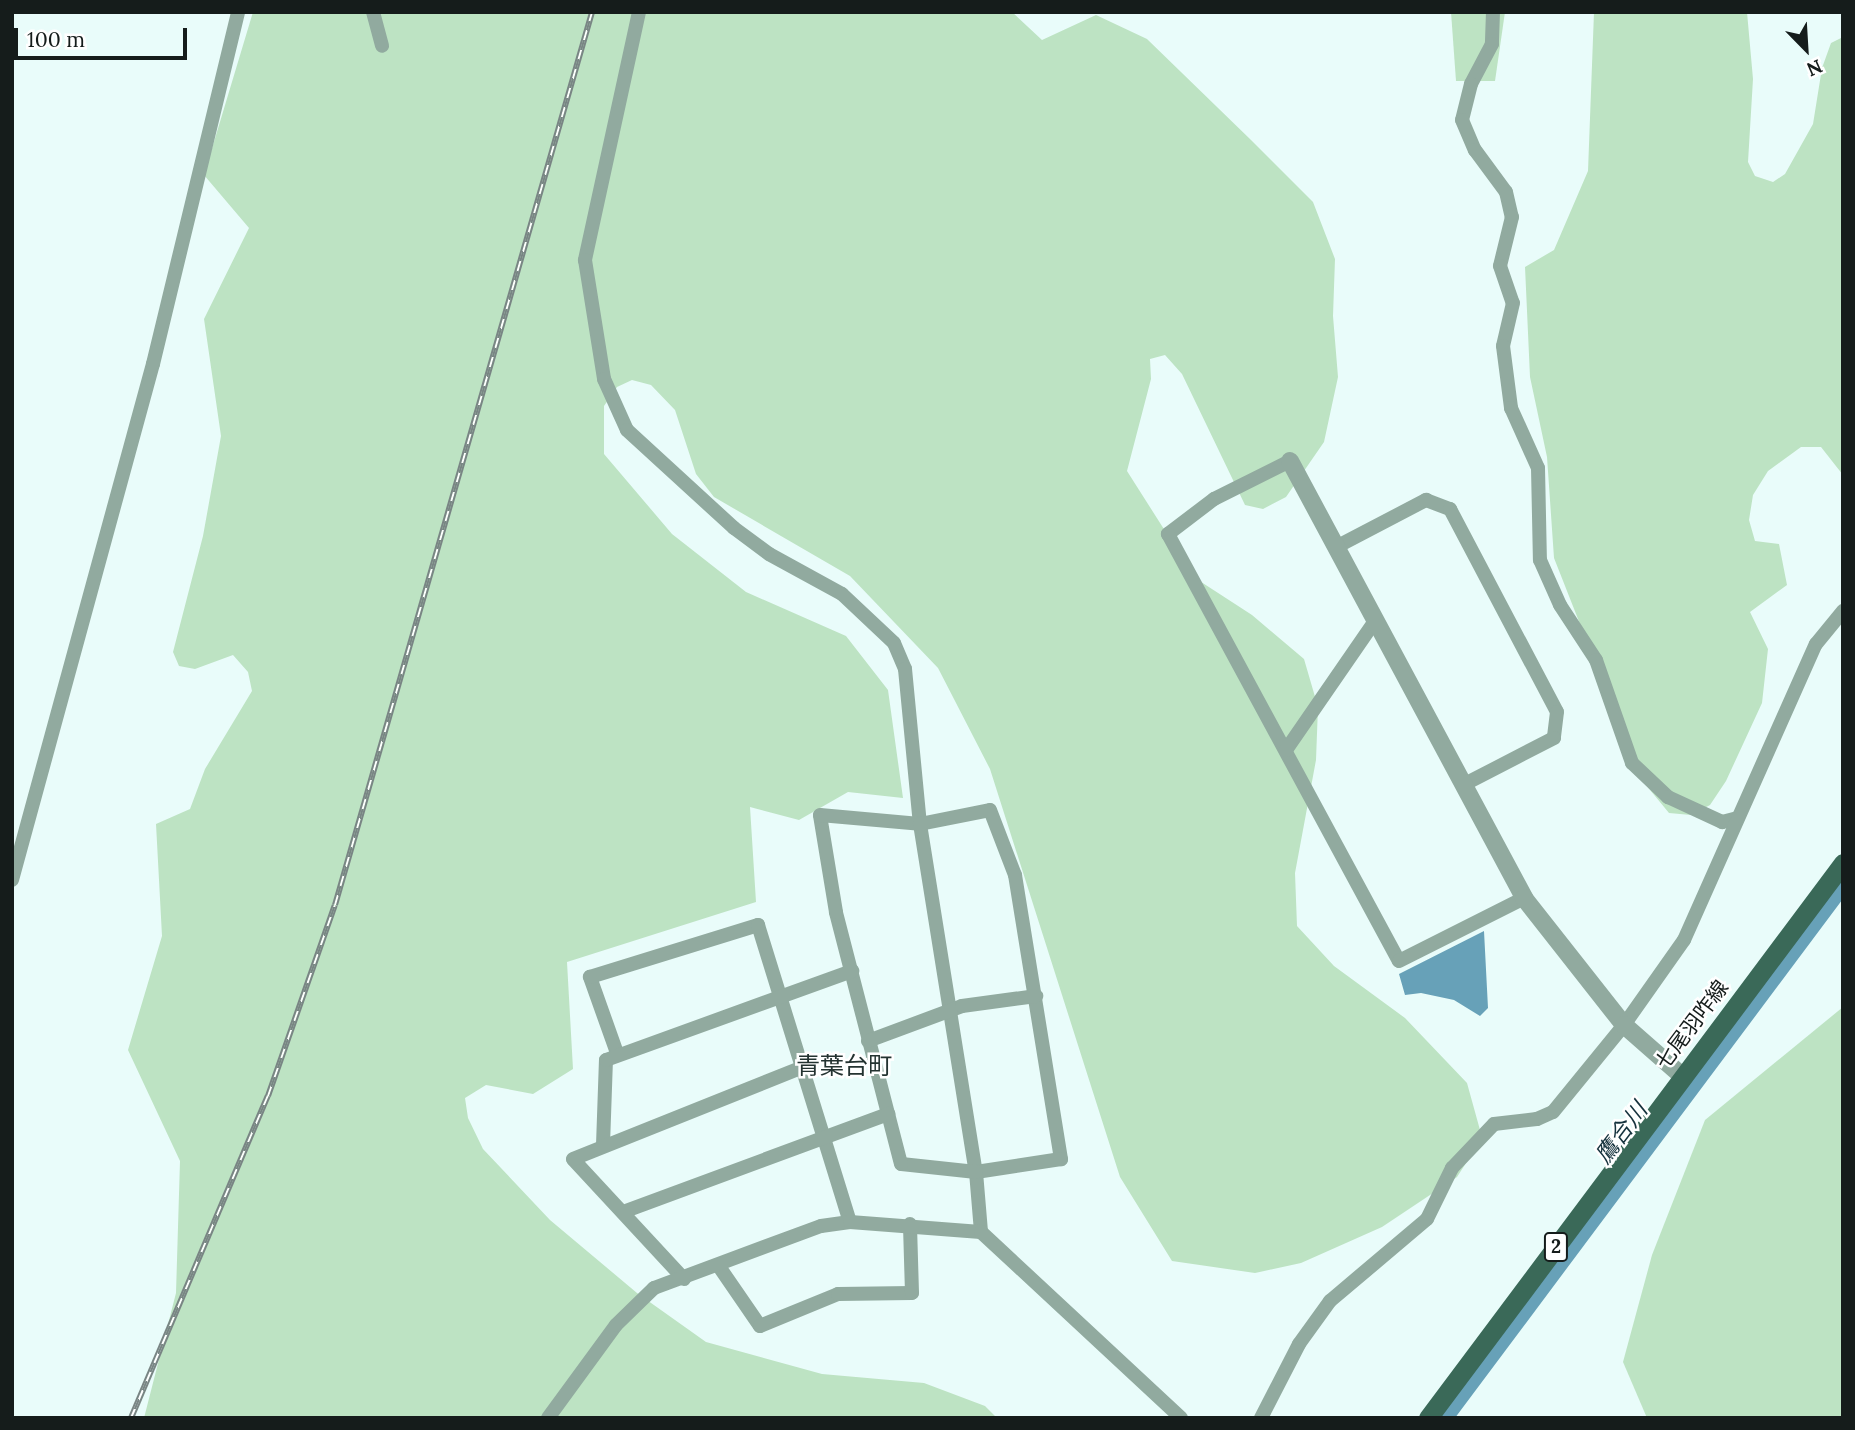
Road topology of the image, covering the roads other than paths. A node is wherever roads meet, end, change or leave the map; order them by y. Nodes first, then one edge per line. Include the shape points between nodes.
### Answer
1 (238, 12) edge
2 (373, 12) edge
3 (639, 12) edge
4 (1493, 12) edge
5 (382, 46) dead end
6 (1290, 461) joint
7 (1336, 547) junction
8 (1843, 611) edge
9 (1375, 621) junction
10 (1286, 750) junction
11 (1464, 785) junction
12 (1738, 818) junction
13 (920, 824) junction
14 (1843, 863) edge
15 (12, 880) edge
16 (1524, 898) junction
17 (852, 971) junction
18 (1035, 996) junction
19 (780, 997) junction
20 (950, 1010) junction
21 (1623, 1025) junction
22 (868, 1041) junction
23 (617, 1053) junction
24 (801, 1068) junction
25 (1682, 1076) junction
26 (888, 1114) junction
27 (821, 1137) junction
28 (603, 1145) junction
29 (976, 1172) junction
30 (623, 1212) junction
31 (850, 1222) junction
32 (910, 1224) junction
33 (981, 1232) junction
34 (718, 1265) junction
35 (684, 1279) junction
36 (548, 1418) edge
37 (1181, 1418) edge
38 (1261, 1418) edge
39 (1428, 1418) edge

1 - 15 street via 153,364
2 - 5 street
3 - 13 street via 584,260 604,379 627,430 734,528 762,550 842,594 894,643 905,669
4 - 12 street via 1492,44 1471,84 1462,120 1475,150 1507,192 1512,217 1500,266 1513,303 1503,346 1511,408 1538,468 1540,560 1560,605 1601,671 1632,763 1668,797 1722,822
6 - 7 street
6 - 10 street via 1214,499 1168,534
7 - 9 street
7 - 11 street via 1426,500 1450,509 1557,712 1554,738
8 - 12 street via 1816,644
9 - 10 street
9 - 11 street
10 - 16 street via 1399,961
11 - 16 street
12 - 21 street via 1685,940
13 - 17 street via 820,816 836,912
13 - 18 street via 990,810 1015,875
13 - 20 street
14 - 25 main road, 七尾羽咋線 / 2
16 - 21 street
17 - 19 street
17 - 22 street
18 - 20 street
18 - 29 street via 1061,1159
19 - 23 street
19 - 23 street via 758,925 590,977
19 - 24 street
20 - 22 street
20 - 29 street
21 - 25 street
21 - 38 street via 1553,1112 1537,1119 1494,1124 1452,1168 1427,1219 1330,1301 1299,1344
22 - 26 street
23 - 28 street via 603,1065
24 - 27 street
24 - 28 street
25 - 39 main road, 七尾羽咋線 / 2
26 - 27 street
26 - 29 street via 901,1164
27 - 30 street
27 - 31 street
28 - 30 street via 573,1158
29 - 33 street
30 - 35 street
31 - 32 street
31 - 34 street via 821,1226
32 - 33 street
32 - 34 street via 912,1293 838,1294 760,1326
33 - 37 street
34 - 35 street
35 - 36 street via 654,1288 637,1300

